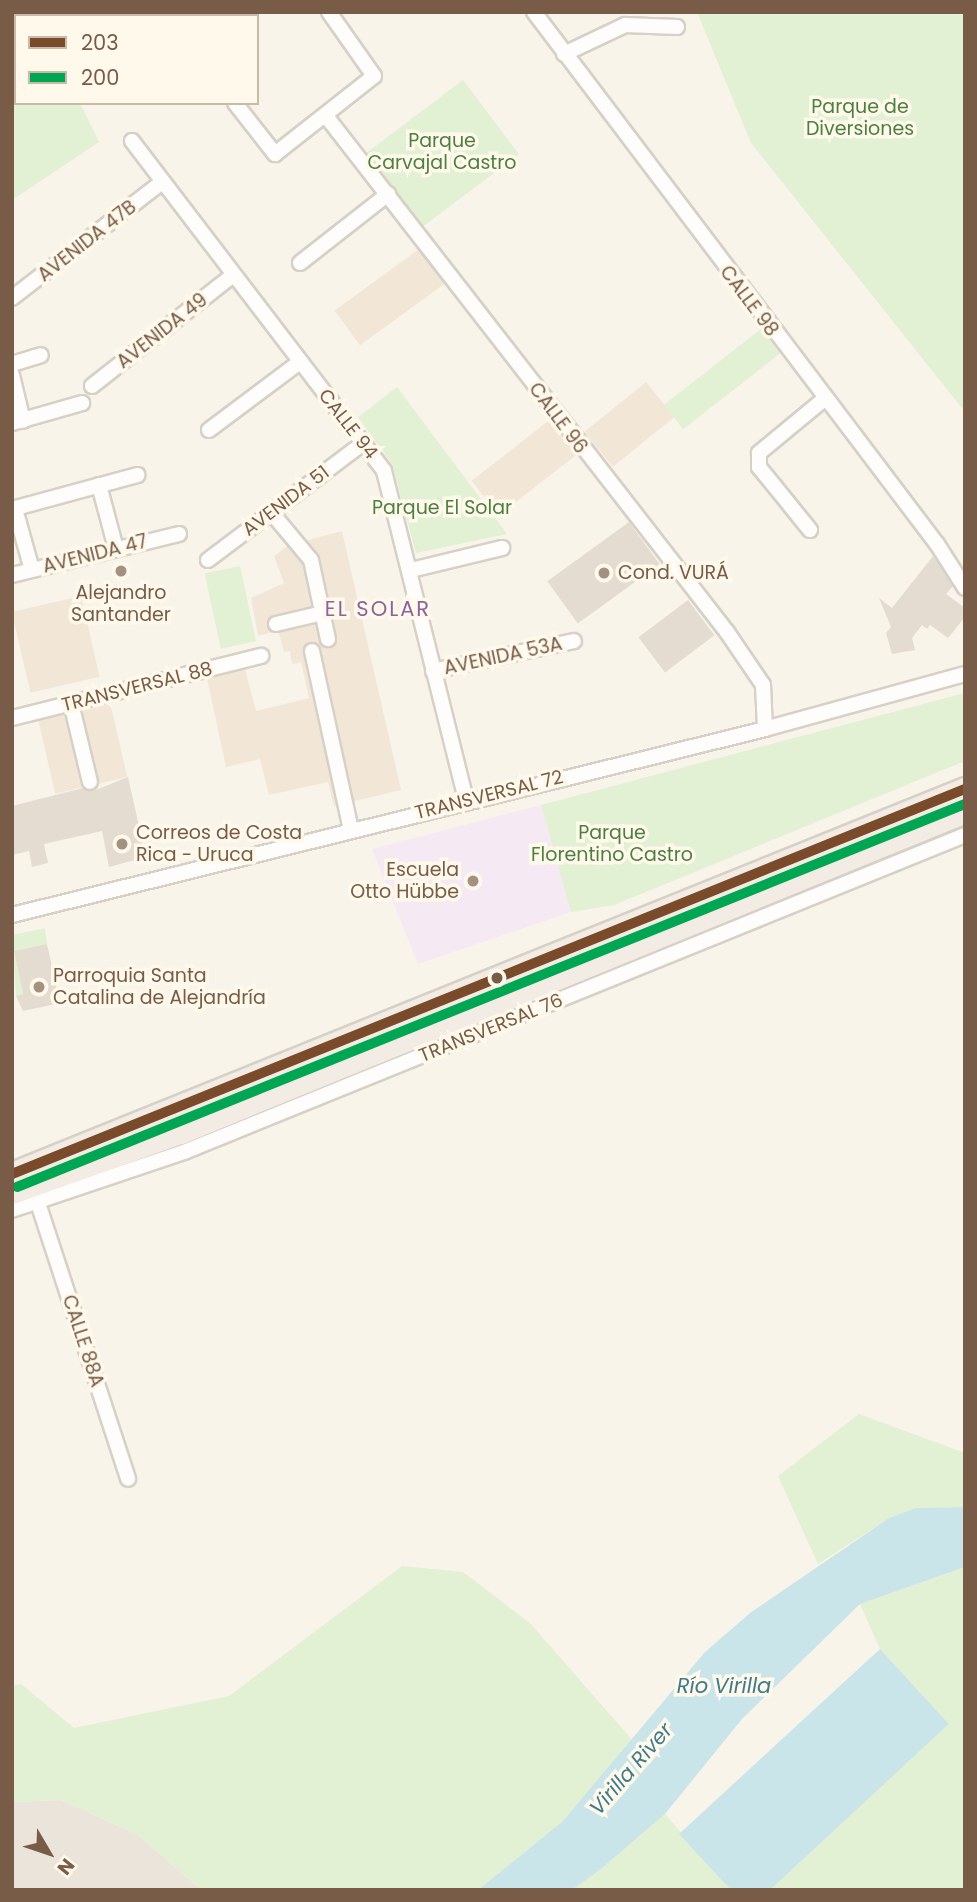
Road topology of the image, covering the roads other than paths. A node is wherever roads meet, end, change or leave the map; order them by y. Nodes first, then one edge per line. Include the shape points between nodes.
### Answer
1 (329, 12) edge
2 (534, 12) edge
3 (677, 27) dead end
4 (564, 54) junction
5 (237, 105) edge
6 (326, 117) junction
7 (132, 141) dead end
8 (161, 183) junction
9 (388, 194) junction
10 (300, 263) dead end
11 (232, 276) junction
12 (12, 298) edge
13 (41, 355) dead end
14 (300, 362) junction
15 (12, 364) edge
16 (12, 375) edge
17 (92, 386) dead end
18 (823, 400) junction
19 (82, 403) dead end
20 (18, 422) edge
21 (209, 430) dead end
22 (363, 443) junction
23 (137, 475) dead end
24 (99, 485) junction
25 (14, 509) edge
26 (271, 512) junction
27 (810, 530) dead end
28 (179, 534) dead end
29 (502, 548) dead end
30 (116, 549) junction
31 (208, 559) dead end
32 (32, 570) junction
33 (411, 570) junction
34 (12, 575) edge
35 (965, 588) edge
36 (323, 613) junction
37 (276, 624) dead end
38 (328, 639) dead end
39 (574, 641) dead end
40 (312, 651) dead end
41 (261, 656) dead end
42 (433, 671) junction
43 (965, 674) edge
44 (71, 704) junction
45 (12, 718) edge
46 (765, 729) junction
47 (90, 782) dead end
48 (965, 789) edge
49 (466, 800) junction
50 (965, 811) edge
51 (351, 830) junction
52 (965, 835) edge
53 (12, 915) edge
54 (12, 1174) edge
55 (12, 1192) edge
56 (38, 1203) junction
57 (12, 1210) edge
58 (128, 1479) dead end

1 - 6 street via 374,76
2 - 4 street, CALLE 98
3 - 4 street via 625,25
4 - 18 street, CALLE 98
5 - 6 street via 275,154
6 - 9 street, CALLE 96
7 - 8 street, CALLE 94
8 - 11 street, CALLE 94
8 - 12 street, AVENIDA 47B
9 - 10 street
9 - 46 street, CALLE 96 via 613,492 727,632 763,685
11 - 14 street, CALLE 94
11 - 17 street, AVENIDA 49
13 - 15 street
14 - 21 street
14 - 22 street, CALLE 94
16 - 20 street
18 - 27 street via 759,453 759,467
18 - 35 street, CALLE 98 via 937,544
19 - 20 street
22 - 26 street, AVENIDA 51
22 - 33 street, CALLE 94 via 384,471
23 - 24 street
24 - 25 street
24 - 30 street
25 - 32 street
26 - 31 street, AVENIDA 51
26 - 36 street via 311,560
28 - 30 street, AVENIDA 47
29 - 33 street
30 - 32 street, AVENIDA 47
32 - 34 street, AVENIDA 47
33 - 42 street, CALLE 94
36 - 37 street
36 - 38 street
39 - 42 street, AVENIDA 53A
40 - 51 street
41 - 44 street, TRANSVERSAL 88
42 - 49 street, CALLE 94
43 - 46 street, TRANSVERSAL 72
44 - 45 street, TRANSVERSAL 88
44 - 47 street
46 - 49 street, TRANSVERSAL 72
48 - 54 highway
49 - 51 street, TRANSVERSAL 72
50 - 55 highway via 180,1132
51 - 53 street, TRANSVERSAL 72
52 - 56 street, TRANSVERSAL 76 via 184,1152
56 - 57 street, TRANSVERSAL 76
56 - 58 street, CALLE 88A

